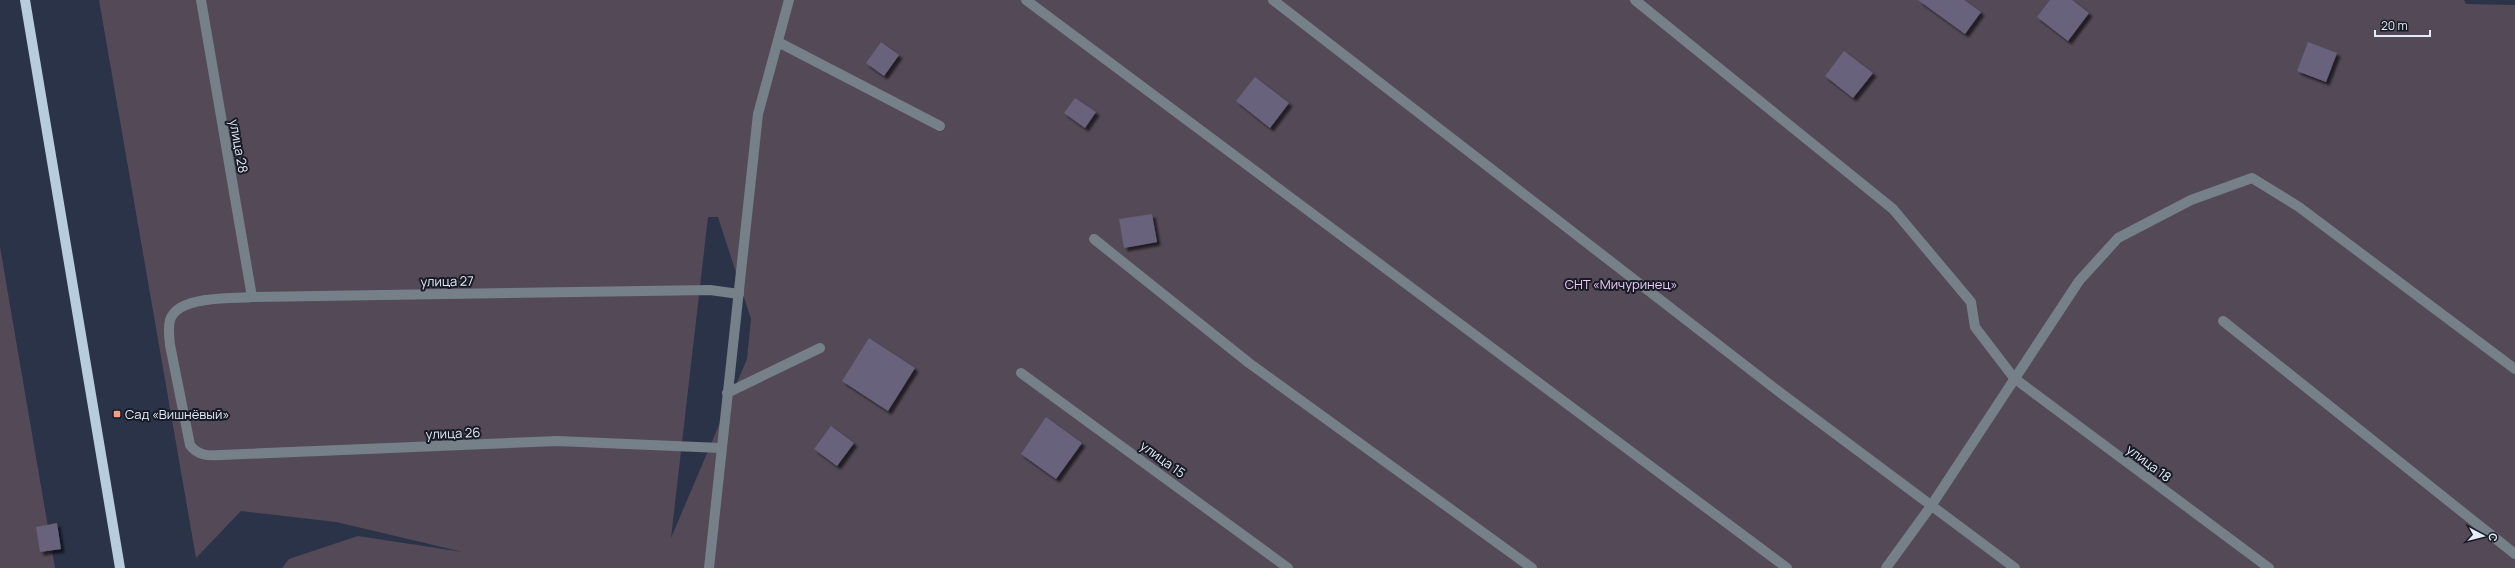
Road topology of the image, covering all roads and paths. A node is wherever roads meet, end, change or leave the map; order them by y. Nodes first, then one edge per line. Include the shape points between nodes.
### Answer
1 (25, 0) edge
2 (201, 0) edge
3 (789, 0) edge
4 (1026, 0) edge
5 (1273, 0) edge
6 (1635, 0) edge
7 (778, 42) junction
8 (940, 126) dead end
9 (1094, 239) dead end
10 (739, 294) junction
11 (252, 297) junction
12 (2223, 321) dead end
13 (820, 348) dead end
14 (2515, 369) edge
15 (1022, 373) dead end
16 (2014, 378) junction
17 (727, 393) junction
18 (190, 445) joint
19 (721, 448) junction
20 (1931, 506) junction
21 (2515, 554) edge
22 (120, 568) edge
23 (709, 568) edge
24 (1288, 568) edge
25 (1532, 568) edge
26 (1787, 568) edge
27 (1886, 568) edge
28 (2015, 568) edge
29 (2269, 568) edge

1 - 22 main road
2 - 11 street, улица 28
3 - 7 street
4 - 26 street
5 - 20 street via 1782,394
6 - 16 street, улица 18 via 1894,209 1971,302 1975,327
7 - 8 street
7 - 10 street via 758,114
9 - 25 street via 1250,363
10 - 11 street, улица 27 via 710,290
10 - 17 street
11 - 18 street, улица 27 via 197,301 184,305 170,319 170,345
12 - 21 street
13 - 17 street
14 - 16 street via 2299,207 2252,178 2191,200 2118,238 2080,281
15 - 24 street, улица 15
16 - 20 street
16 - 29 street, улица 18
17 - 19 street
18 - 19 street, улица 26 via 194,451 209,456 557,441
19 - 23 street
20 - 27 street
20 - 28 street

